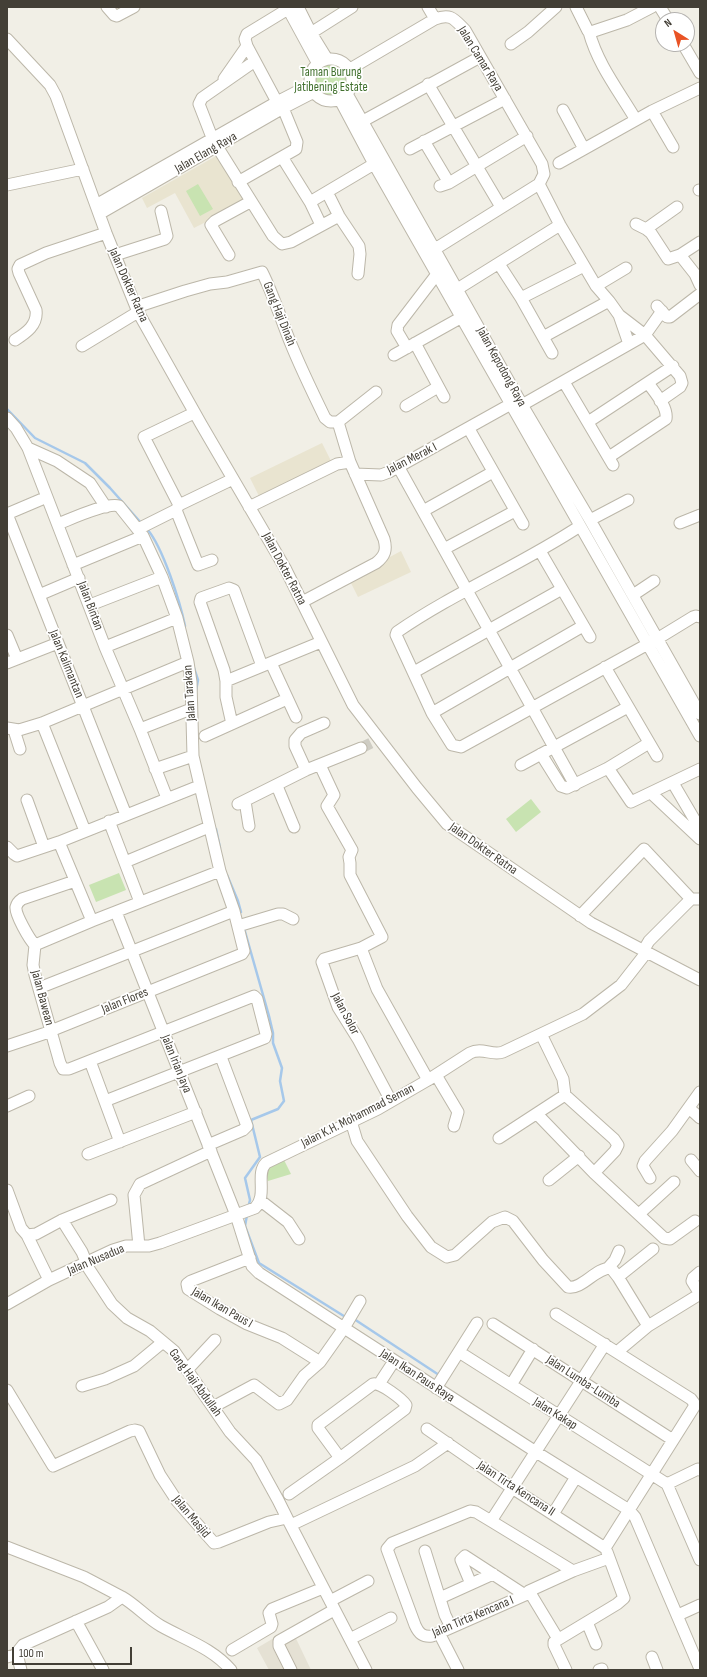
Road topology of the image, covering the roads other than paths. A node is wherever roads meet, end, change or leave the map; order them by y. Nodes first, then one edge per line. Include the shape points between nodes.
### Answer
1 (107, 7) edge
2 (134, 7) edge
3 (352, 7) edge
4 (428, 7) edge
5 (556, 7) edge
6 (576, 7) edge
7 (652, 7) edge
8 (291, 8) edge
9 (435, 19) junction
10 (589, 32) junction
11 (311, 33) junction
12 (7, 39) edge
13 (511, 44) dead end
14 (247, 46) junction
15 (688, 52) edge
16 (480, 57) junction
17 (255, 61) junction
18 (323, 62) junction
19 (350, 68) junction
20 (700, 73) edge
21 (221, 84) junction
22 (428, 84) junction
23 (700, 88) edge
24 (312, 89) junction
25 (344, 97) junction
26 (505, 99) junction
27 (280, 105) junction
28 (563, 110) dead end
29 (652, 111) junction
30 (636, 120) junction
31 (363, 121) junction
32 (454, 126) junction
33 (527, 136) junction
34 (424, 141) junction
35 (215, 143) junction
36 (673, 146) dead end
37 (410, 149) dead end
38 (584, 149) junction
39 (282, 157) junction
40 (559, 163) dead end
41 (374, 164) junction
42 (477, 166) junction
43 (83, 169) junction
44 (238, 182) junction
45 (539, 184) junction
46 (7, 185) edge
47 (327, 192) junction
48 (250, 202) junction
49 (310, 202) junction
50 (501, 207) junction
51 (677, 207) dead end
52 (98, 210) junction
53 (161, 210) dead end
54 (339, 216) junction
55 (321, 225) junction
56 (560, 225) junction
57 (106, 234) junction
58 (700, 242) edge
59 (435, 249) junction
60 (115, 255) junction
61 (229, 255) dead end
62 (680, 255) junction
63 (499, 264) junction
64 (584, 266) junction
65 (626, 268) dead end
66 (358, 274) dead end
67 (437, 274) junction
68 (700, 285) edge
69 (596, 286) junction
70 (453, 292) junction
71 (699, 297) edge
72 (521, 298) junction
73 (609, 300) junction
74 (137, 309) junction
75 (619, 315) junction
76 (462, 317) junction
77 (644, 335) junction
78 (543, 336) junction
79 (15, 340) dead end
80 (629, 344) junction
81 (82, 346) dead end
82 (411, 346) junction
83 (552, 353) dead end
84 (394, 355) dead end
85 (673, 366) junction
86 (564, 382) junction
87 (648, 383) junction
88 (438, 386) junction
89 (376, 392) dead end
90 (444, 397) dead end
91 (511, 398) junction
92 (660, 401) junction
93 (406, 406) dead end
94 (521, 410) junction
95 (194, 413) junction
96 (7, 418) edge
97 (338, 422) junction
98 (588, 422) junction
99 (469, 429) junction
100 (28, 448) junction
101 (350, 462) junction
102 (399, 468) junction
103 (494, 472) junction
104 (355, 474) junction
105 (234, 479) junction
106 (47, 497) junction
107 (628, 500) dead end
108 (106, 506) junction
109 (249, 507) junction
110 (177, 508) junction
111 (422, 511) junction
112 (516, 511) junction
113 (7, 514) edge
114 (700, 515) edge
115 (590, 520) junction
116 (680, 523) dead end
117 (58, 524) junction
118 (523, 524) dead end
119 (580, 526) junction
120 (142, 529) junction
121 (11, 535) edge
122 (444, 549) junction
123 (540, 551) junction
124 (212, 560) dead end
125 (74, 565) junction
126 (162, 576) junction
127 (79, 578) junction
128 (654, 581) dead end
129 (562, 589) junction
130 (467, 590) junction
131 (39, 595) junction
132 (632, 595) junction
133 (302, 602) junction
134 (90, 605) junction
135 (700, 617) edge
136 (177, 618) junction
137 (583, 626) junction
138 (489, 629) junction
139 (7, 635) edge
140 (590, 637) dead end
141 (321, 642) junction
142 (653, 642) junction
143 (58, 643) junction
144 (105, 647) junction
145 (12, 661) edge
146 (188, 662) junction
147 (267, 665) junction
148 (605, 667) junction
149 (510, 669) junction
150 (414, 672) junction
151 (226, 681) junction
152 (123, 688) junction
153 (287, 699) junction
154 (83, 705) junction
155 (628, 707) junction
156 (532, 708) junction
157 (191, 709) junction
158 (432, 713) junction
159 (700, 714) edge
160 (296, 717) dead end
161 (42, 723) junction
162 (324, 723) dead end
163 (232, 724) junction
164 (140, 729) junction
165 (9, 730) edge
166 (205, 736) dead end
167 (700, 736) edge
168 (649, 743) junction
169 (554, 746) junction
170 (361, 748) tunnel mouth
171 (20, 749) dead end
172 (541, 754) junction
173 (193, 756) junction
174 (657, 756) dead end
175 (320, 765) junction
176 (521, 765) dead end
177 (608, 768) junction
178 (155, 769) junction
179 (700, 769) edge
180 (306, 770) junction
181 (673, 783) junction
182 (575, 785) junction
183 (199, 786) junction
184 (277, 786) junction
185 (651, 793) junction
186 (167, 798) junction
187 (27, 800) dead end
188 (126, 815) junction
189 (109, 821) junction
190 (249, 826) dead end
191 (209, 827) junction
192 (294, 827) dead end
193 (700, 830) edge
194 (86, 831) junction
195 (700, 839) edge
196 (59, 842) junction
197 (7, 847) edge
198 (44, 847) junction
199 (124, 862) junction
200 (220, 871) junction
201 (75, 881) junction
202 (695, 899) edge
203 (140, 902) junction
204 (234, 911) junction
205 (116, 912) junction
206 (580, 916) junction
207 (293, 919) dead end
208 (92, 921) junction
209 (238, 926) junction
210 (35, 945) junction
211 (361, 948) junction
212 (131, 952) junction
213 (644, 952) junction
214 (242, 954) joint
215 (700, 980) edge
216 (39, 988) junction
217 (148, 992) junction
218 (51, 1031) junction
219 (164, 1032) junction
220 (541, 1034) junction
221 (7, 1046) edge
222 (220, 1056) junction
223 (90, 1061) junction
224 (180, 1072) junction
225 (432, 1077) junction
226 (700, 1092) edge
227 (29, 1096) dead end
228 (562, 1097) junction
229 (105, 1101) junction
230 (391, 1101) junction
231 (7, 1106) edge
232 (690, 1108) junction
233 (196, 1112) junction
234 (540, 1118) junction
235 (700, 1118) edge
236 (351, 1121) junction
237 (454, 1126) dead end
238 (499, 1138) dead end
239 (120, 1142) junction
240 (210, 1150) junction
241 (88, 1154) dead end
242 (579, 1156) junction
243 (691, 1160) dead end
244 (700, 1171) edge
245 (594, 1173) junction
246 (650, 1178) dead end
247 (549, 1180) dead end
248 (674, 1182) dead end
249 (7, 1190) edge
250 (111, 1200) dead end
251 (261, 1200) junction
252 (244, 1213) junction
253 (639, 1214) junction
254 (62, 1220) junction
255 (695, 1221) dead end
256 (27, 1235) junction
257 (299, 1239) dead end
258 (139, 1246) junction
259 (653, 1249) dead end
260 (619, 1251) dead end
261 (250, 1258) junction
262 (86, 1263) junction
263 (608, 1268) junction
264 (700, 1272) edge
265 (618, 1277) junction
266 (49, 1280) junction
267 (700, 1294) edge
268 (360, 1301) dead end
269 (7, 1304) edge
270 (556, 1314) dead end
271 (347, 1323) junction
272 (477, 1323) dead end
273 (493, 1324) dead end
274 (648, 1326) junction
275 (215, 1340) dead end
276 (163, 1342) junction
277 (605, 1344) junction
278 (533, 1349) junction
279 (459, 1352) junction
280 (617, 1352) junction
281 (394, 1361) junction
282 (320, 1362) junction
283 (188, 1370) junction
284 (581, 1380) junction
285 (440, 1382) junction
286 (379, 1384) junction
287 (511, 1385) junction
288 (82, 1386) dead end
289 (8, 1395) edge
290 (213, 1407) junction
291 (559, 1416) junction
292 (427, 1429) dead end
293 (673, 1440) junction
294 (448, 1443) junction
295 (536, 1452) junction
296 (340, 1458) junction
297 (700, 1470) edge
298 (652, 1474) junction
299 (576, 1477) junction
300 (667, 1484) junction
301 (512, 1488) junction
302 (289, 1494) dead end
303 (630, 1510) junction
304 (553, 1514) junction
305 (491, 1520) junction
306 (289, 1522) junction
307 (7, 1546) edge
308 (425, 1551) dead end
309 (607, 1553) junction
310 (700, 1560) edge
311 (572, 1571) junction
312 (493, 1574) junction
313 (368, 1581) dead end
314 (471, 1584) junction
315 (323, 1588) junction
316 (527, 1593) junction
317 (122, 1597) junction
318 (440, 1598) junction
319 (700, 1605) edge
320 (332, 1606) junction
321 (678, 1615) junction
322 (391, 1618) dead end
323 (76, 1621) junction
324 (587, 1622) junction
325 (451, 1627) junction
326 (439, 1633) junction
327 (350, 1638) junction
328 (558, 1639) junction
329 (596, 1644) dead end
330 (232, 1650) dead end
331 (11, 1656) edge
332 (652, 1657) dead end
333 (700, 1669) edge
334 (21, 1670) edge
335 (103, 1670) edge
336 (231, 1670) edge
337 (291, 1670) edge
338 (366, 1670) edge
339 (458, 1670) edge
340 (566, 1670) edge
341 (657, 1670) edge

1 - 2 street via 117,16
3 - 11 street
4 - 9 street
5 - 13 street
6 - 10 street
7 - 10 street via 628,20
8 - 11 street
8 - 14 street via 247,34
8 - 18 street
9 - 16 street, Jalan Camar Raya via 443,16 456,21 465,30
9 - 19 street
10 - 30 street via 608,77
11 - 18 street
12 - 43 street, Jalan Dokter Ratna via 50,85
14 - 17 street
14 - 21 street
15 - 20 street
16 - 22 street
16 - 26 street, Jalan Camar Raya
17 - 21 street
17 - 27 street
18 - 19 street via 340,61
18 - 24 street via 313,70 310,78
19 - 25 street via 353,82
21 - 35 street via 202,98 199,104
22 - 31 street
22 - 32 street
23 - 29 street
24 - 25 street via 317,96 326,101
24 - 27 street, Jalan Elang Raya
25 - 31 street, Jalan Kepodong Raya
25 - 41 street, Jalan Kepodong Raya
26 - 32 street
26 - 33 street, Jalan Camar Raya
27 - 35 street, Jalan Elang Raya
27 - 39 street via 297,142 296,148
28 - 38 street
29 - 30 street
29 - 36 street
30 - 38 street
31 - 59 street, Jalan Kepodong Raya
32 - 34 street
32 - 42 street
33 - 42 street
33 - 45 street, Jalan Camar Raya via 542,164 544,174
34 - 37 street
34 - 42 street via 444,185
35 - 44 street
35 - 52 street, Jalan Elang Raya
38 - 40 street
39 - 44 street
39 - 49 street
41 - 47 street
41 - 67 street, Jalan Kepodong Raya
42 - 50 street
43 - 46 street
43 - 52 street, Jalan Dokter Ratna
44 - 48 street
45 - 50 street
45 - 56 street
47 - 49 street
47 - 54 street
48 - 55 street via 273,236 282,244 291,242
48 - 61 street via 211,225
49 - 55 street
50 - 59 street
51 - 62 street via 641,226 668,258
52 - 57 street, Jalan Dokter Ratna
53 - 60 street via 167,232 165,239
54 - 55 street
54 - 66 street via 359,246
56 - 63 street
56 - 64 street
57 - 60 street, Jalan Dokter Ratna
57 - 79 street via 46,253 20,265 19,273 37,315 26,333
58 - 62 street
59 - 70 street, Jalan Kepodong Raya
60 - 74 street, Jalan Dokter Ratna
62 - 68 street
63 - 70 street
63 - 72 street
64 - 69 street
64 - 72 street
65 - 69 street
67 - 70 street, Jalan Kepodong Raya
67 - 82 street via 398,325 397,331
69 - 73 street
70 - 76 street, Jalan Kepodong Raya
70 - 91 street, Jalan Kepodong Raya
71 - 77 street via 672,316 662,311
72 - 78 street
73 - 75 street
73 - 78 street
74 - 81 street
74 - 95 street, Jalan Dokter Ratna
74 - 97 street, Gang Haji Dinah via 185,291 262,272 326,418 330,422
75 - 77 street
75 - 80 street
76 - 82 street
76 - 91 street, Jalan Kepodong Raya
77 - 80 street
77 - 85 street
78 - 83 street
80 - 86 street
82 - 84 street
82 - 88 street
85 - 87 street
85 - 92 street via 682,383
86 - 94 street
86 - 98 street
87 - 92 street
87 - 98 street
88 - 90 street
88 - 93 street
89 - 97 street
91 - 94 street, Jalan Kepodong Raya
91 - 99 street, Jalan Merak I
92 - 98 street via 666,419 611,461
94 - 115 street, Jalan Kepodong Raya
94 - 119 street, Jalan Kepodong Raya
95 - 105 street, Jalan Dokter Ratna
95 - 110 street via 144,437
96 - 100 street, Jalan Bintan
97 - 101 street
99 - 102 street, Jalan Merak I
99 - 103 street
100 - 106 street, Jalan Bintan
100 - 108 street via 57,461 90,483
101 - 104 street
101 - 109 street via 337,464
102 - 104 street, Jalan Merak I via 381,475
102 - 111 street
103 - 111 street
103 - 112 street
104 - 133 street via 384,539 385,554 376,563
105 - 109 street, Jalan Dokter Ratna
105 - 110 street
106 - 113 street
106 - 117 street, Jalan Bintan
107 - 115 street
108 - 117 street
108 - 120 street, Jalan Tarakan via 118,506
109 - 133 street, Jalan Dokter Ratna
110 - 120 street
110 - 124 street via 198,565
111 - 122 street
112 - 118 street
112 - 122 street
113 - 121 street, Jalan Kalimantan
114 - 116 street
115 - 132 street, Jalan Kepodong Raya
117 - 125 street, Jalan Bintan
119 - 123 street
119 - 142 street, Jalan Kepodong Raya
120 - 125 street
120 - 126 street, Jalan Tarakan
121 - 131 street, Jalan Kalimantan
122 - 130 street
123 - 129 street
123 - 130 street
125 - 127 street, Jalan Bintan
126 - 134 street
126 - 136 street, Jalan Tarakan
127 - 131 street
127 - 134 street, Jalan Bintan
128 - 132 street
129 - 137 street
129 - 138 street
130 - 138 street
130 - 150 street via 397,632 396,635
131 - 143 street, Jalan Kalimantan
132 - 142 street, Jalan Kepodong Raya
133 - 141 street, Jalan Dokter Ratna
134 - 144 street, Jalan Bintan
135 - 142 street via 693,617
136 - 144 street
136 - 146 street, Jalan Tarakan
137 - 140 street
137 - 149 street
138 - 149 street
138 - 150 street
139 - 145 street
141 - 147 street
141 - 206 street, Jalan Dokter Ratna via 353,705 447,824
142 - 148 street
142 - 159 street, Jalan Kepodong Raya
142 - 167 street, Jalan Kepodong Raya
143 - 145 street
143 - 154 street, Jalan Kalimantan
144 - 152 street, Jalan Bintan
146 - 152 street
146 - 157 street, Jalan Tarakan
147 - 151 street
147 - 151 street via 235,591 229,588 203,596 200,602
147 - 153 street
148 - 155 street
148 - 156 street
149 - 156 street
149 - 158 street
150 - 158 street
151 - 163 street via 226,697
152 - 154 street
152 - 164 street, Jalan Bintan
153 - 160 street
153 - 163 street
154 - 161 street
154 - 188 street, Jalan Kalimantan
155 - 168 street
155 - 169 street
156 - 158 street via 461,747 449,742
156 - 169 street
157 - 164 street
157 - 173 street, Jalan Tarakan
161 - 165 street
161 - 194 street
162 - 180 street via 301,733 294,740
163 - 166 street
164 - 178 street, Jalan Bintan
165 - 171 street
168 - 174 street
168 - 177 street
169 - 172 street
169 - 182 street
170 - 175 street
172 - 176 street
172 - 182 street via 561,786 567,788
173 - 178 street
173 - 183 street, Jalan Tarakan
175 - 180 street
175 - 211 street, Jalan Solor via 334,795 327,806 352,850 349,857 350,875 382,937
177 - 182 street
177 - 185 street via 631,802
178 - 186 street, Jalan Bintan
179 - 181 street
180 - 184 street
181 - 185 street
181 - 193 street
183 - 186 street
183 - 191 street, Jalan Tarakan
184 - 190 street via 241,802
184 - 192 street
185 - 195 street
186 - 188 street
187 - 198 street
188 - 189 street
189 - 194 street
189 - 199 street
191 - 199 street
191 - 200 street, Jalan Tarakan
194 - 196 street
196 - 198 street
196 - 201 street
197 - 198 street via 17,856
199 - 203 street
200 - 203 street
200 - 204 street, Jalan Tarakan
201 - 208 street
201 - 210 street via 26,898 17,904 16,910 29,939
202 - 206 street via 644,850
202 - 213 street, Jalan K.H. Mohammad Seman via 653,937
203 - 205 street
204 - 209 street, Jalan Tarakan
204 - 212 street
205 - 208 street
205 - 212 street, Jalan Irian Jaya
206 - 213 street, Jalan Dokter Ratna
207 - 209 street via 278,914
208 - 210 street
209 - 214 street, Jalan Tarakan via 245,948
210 - 216 street, Jalan Bawean via 33,965
211 - 225 street via 377,989
211 - 230 street, Jalan Solor via 324,959 322,962 338,1006
212 - 216 street
212 - 217 street, Jalan Irian Jaya
213 - 215 street, Jalan Dokter Ratna
213 - 220 street, Jalan K.H. Mohammad Seman via 621,985 601,1001 582,1014
214 - 217 street, Jalan Flores
216 - 218 street, Jalan Bawean
217 - 218 street, Jalan Flores
217 - 219 street, Jalan Irian Jaya
218 - 221 street, Jalan Flores
218 - 223 street, Jalan Bawean via 60,1063 64,1068 69,1069
219 - 222 street via 254,996 257,999 265,1038
219 - 223 street
219 - 224 street, Jalan Irian Jaya
220 - 225 street, Jalan K.H. Mohammad Seman via 498,1054 475,1050
220 - 228 street via 563,1079
222 - 224 street
222 - 240 street via 246,1128
223 - 229 street
224 - 229 street
224 - 233 street, Jalan Irian Jaya
225 - 230 street, Jalan K.H. Mohammad Seman
225 - 237 street via 458,1112
226 - 232 street
227 - 231 street
228 - 234 street
228 - 245 street via 618,1145
229 - 239 street
230 - 236 street, Jalan K.H. Mohammad Seman
232 - 235 street
232 - 246 street via 645,1162 643,1166
233 - 239 street
233 - 240 street, Jalan Irian Jaya
234 - 238 street
234 - 242 street
236 - 251 street, Jalan K.H. Mohammad Seman via 266,1163 262,1170
236 - 263 street via 358,1141 407,1216 431,1247 447,1257 455,1255 492,1222 505,1217 513,1221 568,1287 577,1286
239 - 241 street
240 - 252 street, Jalan Irian Jaya
240 - 258 street via 140,1184 134,1195
242 - 245 street
242 - 247 street
243 - 244 street
245 - 253 street
248 - 253 street
249 - 256 street via 21,1228
250 - 254 street
251 - 252 street via 255,1208
251 - 257 street via 288,1222
252 - 258 street, Jalan Nusadua via 160,1243
252 - 261 street, Jalan Ikan Paus Raya
253 - 255 street via 667,1240
254 - 256 street via 36,1234
254 - 262 street, Gang Haji Abdullah
256 - 266 street
258 - 262 street, Jalan Nusadua via 113,1250
259 - 265 street
260 - 263 street
261 - 271 street, Jalan Ikan Paus Raya via 258,1273
261 - 282 street, Jalan Ikan Paus I via 191,1280 188,1289 247,1324 282,1338
262 - 266 street, Jalan Nusadua
262 - 276 street, Gang Haji Abdullah via 112,1304 127,1318
263 - 265 street via 611,1268
264 - 267 street via 692,1281
265 - 274 street
266 - 269 street, Jalan Nusadua
267 - 274 street
268 - 271 street
270 - 277 street
271 - 281 street, Jalan Ikan Paus Raya
271 - 282 street
272 - 279 street
273 - 278 street, Jalan Lumba-Lumba
274 - 280 street
275 - 283 street
276 - 283 street, Gang Haji Abdullah via 174,1351
276 - 288 street via 134,1366
277 - 280 street
277 - 284 street
278 - 284 street, Jalan Lumba-Lumba
278 - 287 street
279 - 285 street
279 - 287 street, Jalan Kakap
280 - 293 street via 694,1403
281 - 285 street, Jalan Ikan Paus Raya
281 - 286 street
282 - 290 street via 304,1376 282,1404 254,1385
283 - 290 street, Gang Haji Abdullah
284 - 291 street
284 - 293 street, Jalan Lumba-Lumba
285 - 295 street, Jalan Ikan Paus Raya
286 - 296 street via 373,1384 318,1425
286 - 296 street via 403,1401 405,1409
287 - 291 street, Jalan Kakap
289 - 306 street, Jalan Masjid via 53,1466 130,1431 139,1431 160,1475 177,1502 214,1543 269,1522
290 - 306 street, Gang Haji Abdullah via 230,1432 256,1460
291 - 295 street
291 - 298 street, Jalan Kakap
292 - 294 street, Jalan Tirta Kencana II
293 - 298 street
294 - 301 street, Jalan Tirta Kencana II
294 - 306 street via 415,1466
295 - 299 street, Jalan Ikan Paus Raya
295 - 301 street
296 - 302 street
297 - 300 street
298 - 300 street, Jalan Kakap
298 - 303 street
299 - 303 street, Jalan Ikan Paus Raya
299 - 304 street
300 - 310 street
301 - 304 street, Jalan Tirta Kencana II
301 - 305 street
303 - 309 street
303 - 321 street
304 - 309 street, Jalan Tirta Kencana II
305 - 311 street
305 - 326 street, Jalan Tirta Kencana I via 470,1511 392,1543 388,1548 417,1629 426,1636
306 - 315 street
307 - 317 street via 84,1577
308 - 318 street
309 - 311 street, Jalan Tirta Kencana I
309 - 324 street via 624,1598
311 - 316 street, Jalan Tirta Kencana I
312 - 314 street
312 - 314 street via 465,1556 461,1564
312 - 316 street
313 - 320 street
314 - 318 street
315 - 320 street
315 - 330 street via 272,1609 269,1613 271,1626
316 - 325 street, Jalan Tirta Kencana I
316 - 328 street
317 - 323 street
317 - 336 street via 161,1626 198,1644 222,1660
318 - 325 street
319 - 321 street
320 - 327 street
320 - 337 street via 279,1641
321 - 333 street
322 - 327 street
323 - 331 street via 23,1646
323 - 335 street
324 - 328 street
324 - 329 street
325 - 326 street, Jalan Tirta Kencana I
326 - 339 street
327 - 338 street
328 - 340 street via 554,1645
331 - 334 street via 18,1658
332 - 341 street

